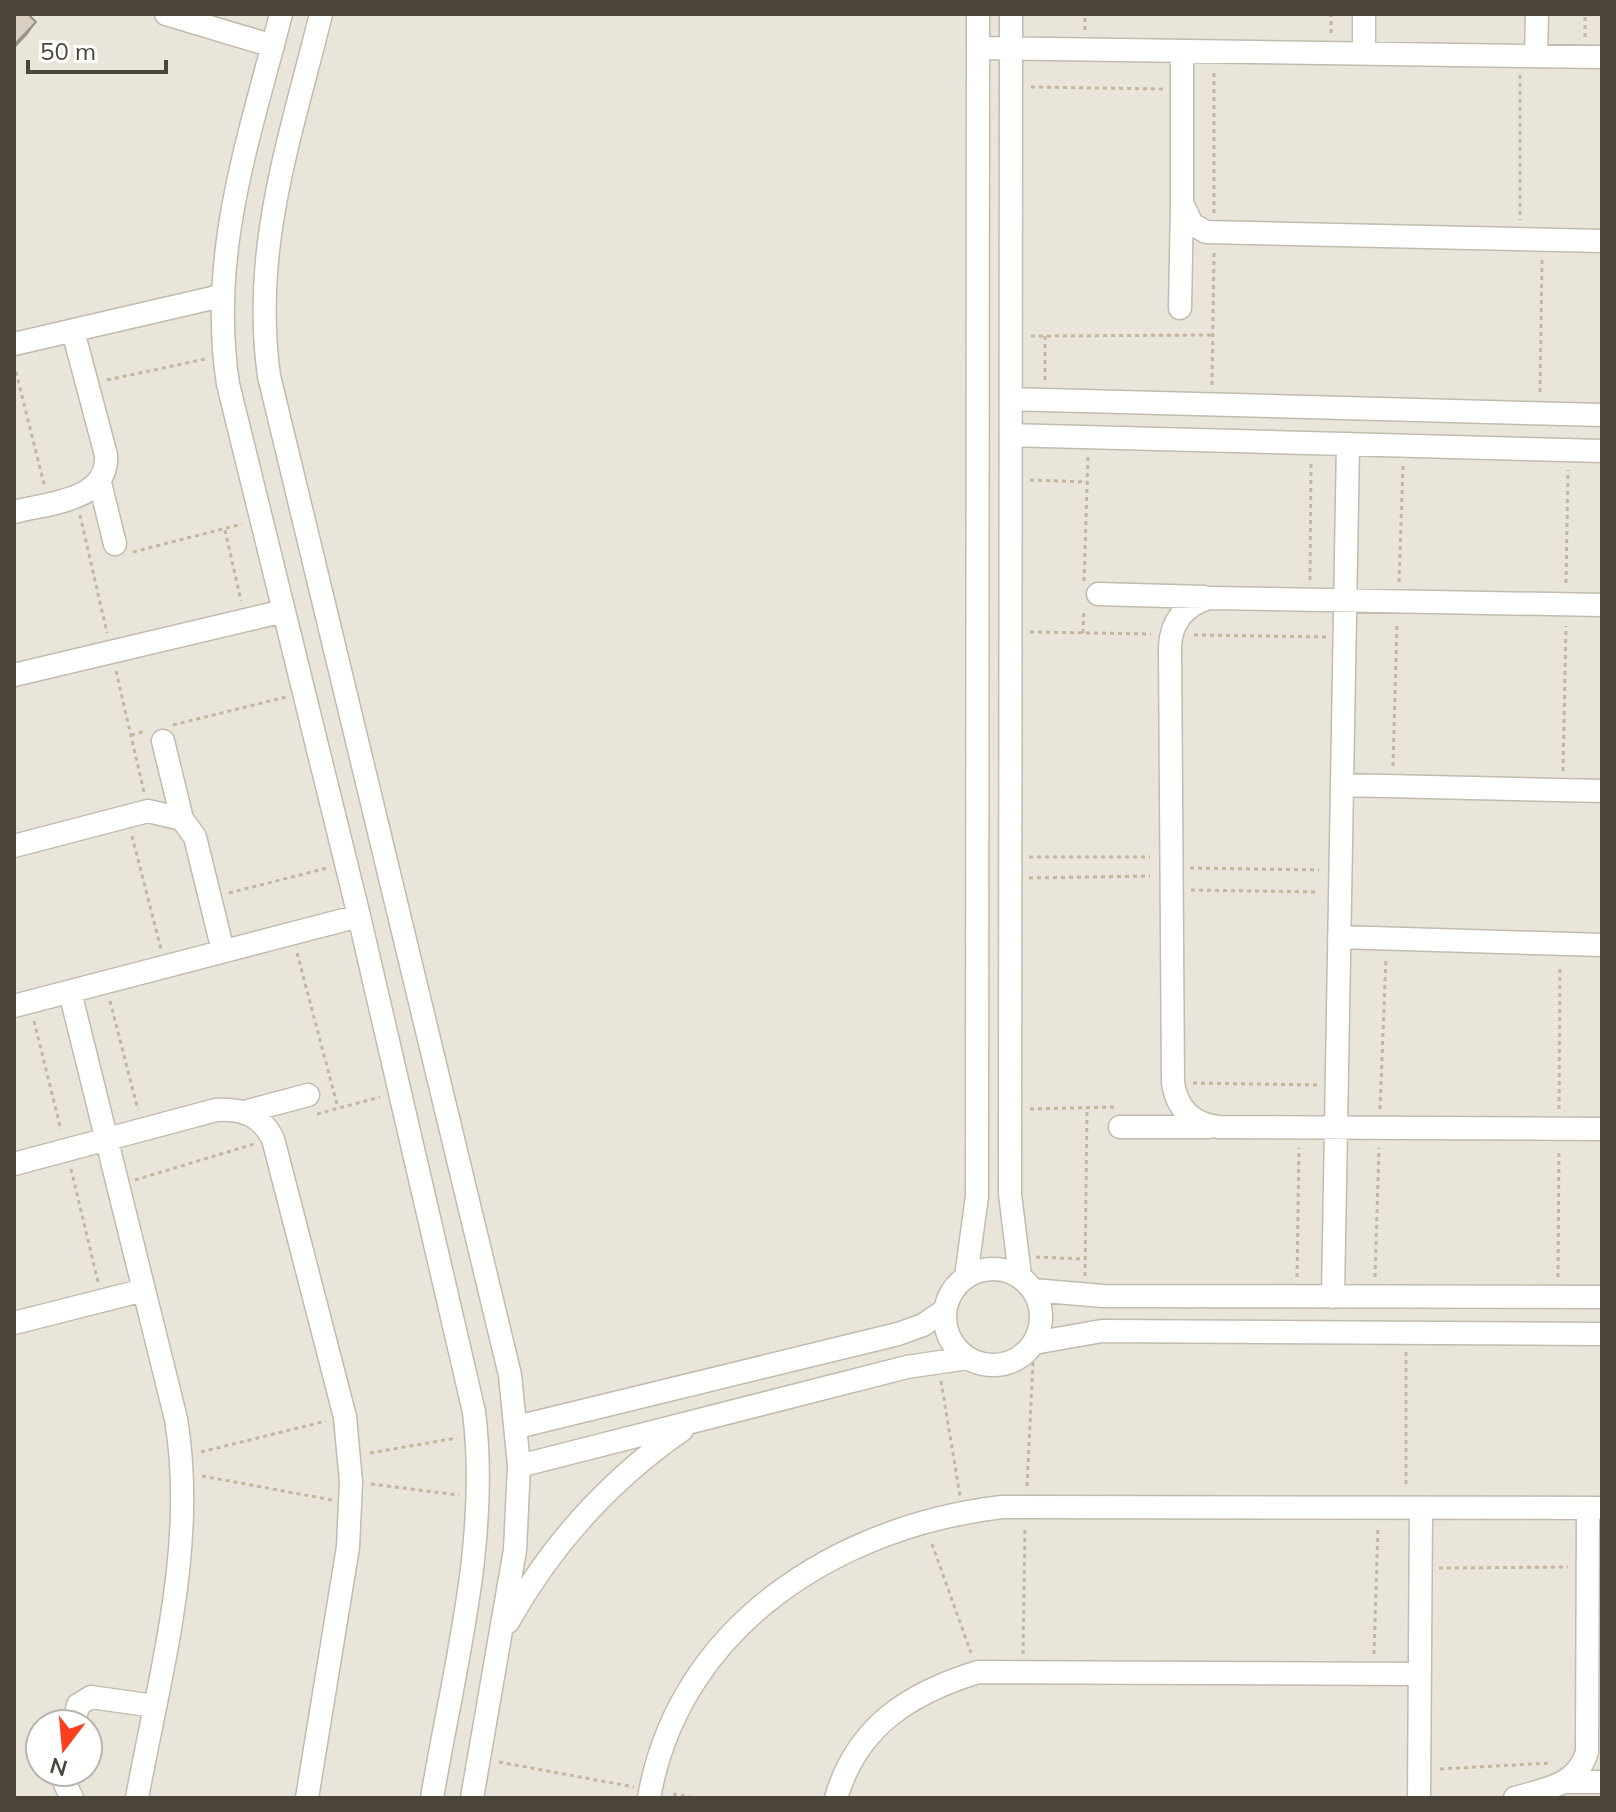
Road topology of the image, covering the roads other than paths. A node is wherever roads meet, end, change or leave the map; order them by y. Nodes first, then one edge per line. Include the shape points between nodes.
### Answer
1 (166, 14) edge
2 (281, 14) edge
3 (321, 14) edge
4 (978, 14) edge
5 (1011, 14) edge
6 (1364, 14) edge
7 (1537, 14) edge
8 (273, 46) junction
9 (978, 48) junction
10 (1011, 49) junction
11 (1182, 51) junction
12 (1364, 53) junction
13 (1528, 56) junction
14 (1602, 57) edge
15 (1182, 203) junction
16 (1602, 241) edge
17 (221, 296) junction
18 (1180, 308) dead end
19 (73, 331) junction
20 (14, 344) edge
21 (1011, 399) junction
22 (1602, 415) edge
23 (1011, 435) junction
24 (1348, 444) junction
25 (1602, 451) edge
26 (100, 483) junction
27 (14, 512) edge
28 (117, 552) road end
29 (1088, 598) road end
30 (1209, 598) junction
31 (1346, 600) junction
32 (1602, 605) edge
33 (284, 611) junction
34 (14, 675) edge
35 (163, 741) dead end
36 (1342, 785) junction
37 (1602, 791) edge
38 (182, 819) junction
39 (14, 846) edge
40 (359, 916) junction
41 (1339, 937) junction
42 (1602, 945) edge
43 (223, 951) junction
44 (70, 992) junction
45 (22, 1004) edge
46 (309, 1105) road end
47 (244, 1112) junction
48 (1119, 1117) road end
49 (1219, 1127) junction
50 (1336, 1128) junction
51 (1602, 1129) edge
52 (107, 1139) junction
53 (14, 1164) edge
54 (1023, 1274) junction
55 (966, 1277) junction
56 (144, 1290) junction
57 (1333, 1297) junction
58 (1602, 1297) edge
59 (945, 1310) junction
60 (14, 1323) edge
61 (1602, 1334) edge
62 (1034, 1343) junction
63 (968, 1358) junction
64 (693, 1422) junction
65 (517, 1427) junction
66 (519, 1466) junction
67 (1413, 1508) junction
68 (1595, 1508) edge
69 (500, 1637) junction
70 (1419, 1674) junction
71 (154, 1706) junction
72 (77, 1708) edge
73 (1565, 1782) junction
74 (1602, 1782) edge
75 (650, 1794) edge
76 (137, 1798) edge
77 (307, 1798) edge
78 (432, 1798) edge
79 (472, 1798) edge
80 (836, 1798) edge
81 (1419, 1798) edge
82 (1515, 1798) edge

1 - 8 street
2 - 8 street
3 - 65 street via 267,235 267,362 506,1360
4 - 9 street
5 - 10 street
6 - 12 street
7 - 13 street
8 - 17 street via 227,232
9 - 10 street
9 - 55 street via 977,1196
10 - 11 street
10 - 21 street
11 - 12 street
11 - 15 street
12 - 13 street
13 - 14 street
15 - 16 street via 1192,224 1214,234
15 - 18 street
17 - 19 street
17 - 33 street via 224,355
19 - 20 street
19 - 26 street via 106,455
21 - 22 street
21 - 23 street
23 - 24 street
23 - 54 street via 1010,1194
24 - 25 street
24 - 31 street
26 - 27 street via 75,496
26 - 28 street
29 - 30 street
30 - 31 street
30 - 49 street via 1188,607 1171,634 1173,1083 1187,1114
31 - 32 street
31 - 36 street
33 - 34 street
33 - 40 street
35 - 38 street
36 - 37 street
36 - 41 street
38 - 39 street via 160,811 138,814
38 - 43 street via 195,837
40 - 43 street
40 - 78 street via 471,1390 477,1435 474,1547
41 - 42 street
41 - 50 street
43 - 44 street
44 - 45 street
44 - 52 street
46 - 47 street
47 - 52 street via 216,1110
47 - 77 street via 267,1127 273,1139 345,1417 350,1457 348,1547
48 - 49 street
49 - 50 street
50 - 51 street
50 - 57 street
52 - 53 street
52 - 56 street
54 - 55 street via 999,1269
54 - 57 street via 1085,1296
54 - 62 street via 1041,1322
55 - 59 street via 952,1291
56 - 60 street
56 - 71 street via 183,1465 183,1542
57 - 58 street
59 - 63 street via 950,1337
59 - 65 street via 898,1334
61 - 62 street via 1102,1331
62 - 63 street via 1019,1358 999,1365
63 - 64 street
64 - 66 street
64 - 69 street via 635,1465 582,1516 537,1574
65 - 66 street
66 - 69 street via 515,1550
67 - 68 street
67 - 70 street via 1420,1568
67 - 75 street via 1014,1507 923,1520 848,1548 750,1617 706,1666 676,1711
68 - 73 street via 1588,1567 1587,1742 1584,1761
69 - 79 street
70 - 80 street via 978,1672 935,1685 896,1708 864,1740
70 - 81 street
71 - 72 street via 91,1697
71 - 76 street
73 - 74 street
73 - 82 street

